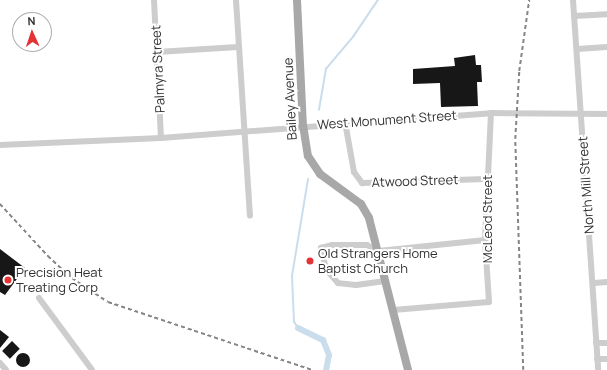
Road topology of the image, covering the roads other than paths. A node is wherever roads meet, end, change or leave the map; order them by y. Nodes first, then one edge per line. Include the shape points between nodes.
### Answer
1 (154, 0) edge
2 (236, 0) edge
3 (297, 0) edge
4 (573, 0) edge
5 (607, 14) edge
6 (574, 16) junction
7 (238, 47) junction
8 (607, 47) edge
9 (577, 49) junction
10 (158, 52) junction
11 (491, 113) junction
12 (607, 114) edge
13 (581, 115) junction
14 (344, 122) junction
15 (303, 125) junction
16 (245, 132) junction
17 (161, 138) junction
18 (0, 145) edge
19 (486, 179) junction
20 (250, 216) dead end
21 (485, 240) junction
22 (378, 252) junction
23 (385, 282) junction
24 (607, 282) edge
25 (594, 283) junction
26 (39, 298) dead end
27 (393, 310) junction
28 (596, 343) junction
29 (607, 343) edge
30 (597, 359) junction
31 (607, 359) edge
32 (0, 363) edge
33 (6, 370) edge
34 (92, 370) edge
35 (408, 370) edge
36 (598, 370) edge

1 - 10 street, Palmyra Street
2 - 7 street
3 - 15 main road, Bailey Avenue
4 - 6 street, North Mill Street
5 - 6 street
6 - 9 street, North Mill Street
7 - 10 street
7 - 16 street
8 - 9 street
9 - 13 street, North Mill Street
10 - 17 street, Palmyra Street
11 - 13 street, West Monument Street
11 - 14 street, West Monument Street
11 - 19 street, McLeod Street via 492,144
12 - 13 street, West Monument Street
13 - 25 street, North Mill Street
14 - 15 street, West Monument Street
14 - 19 street, Atwood Street via 354,172 362,183
15 - 16 street, West Monument Street
15 - 22 main road, Bailey Avenue via 305,145 312,165 361,204 369,218
16 - 17 street, West Monument Street
16 - 20 street
17 - 18 street, West Monument Street
19 - 21 street, McLeod Street
21 - 22 street
21 - 27 street, McLeod Street via 489,302
22 - 23 main road, Bailey Avenue
22 - 23 street via 367,245 332,245 321,248 326,269 338,283 356,285
23 - 27 main road, Bailey Avenue
24 - 25 street
25 - 28 street, North Mill Street
26 - 34 street
27 - 35 main road, Bailey Avenue
28 - 29 street
28 - 30 street, North Mill Street
30 - 31 street
30 - 36 street, North Mill Street
32 - 33 street

